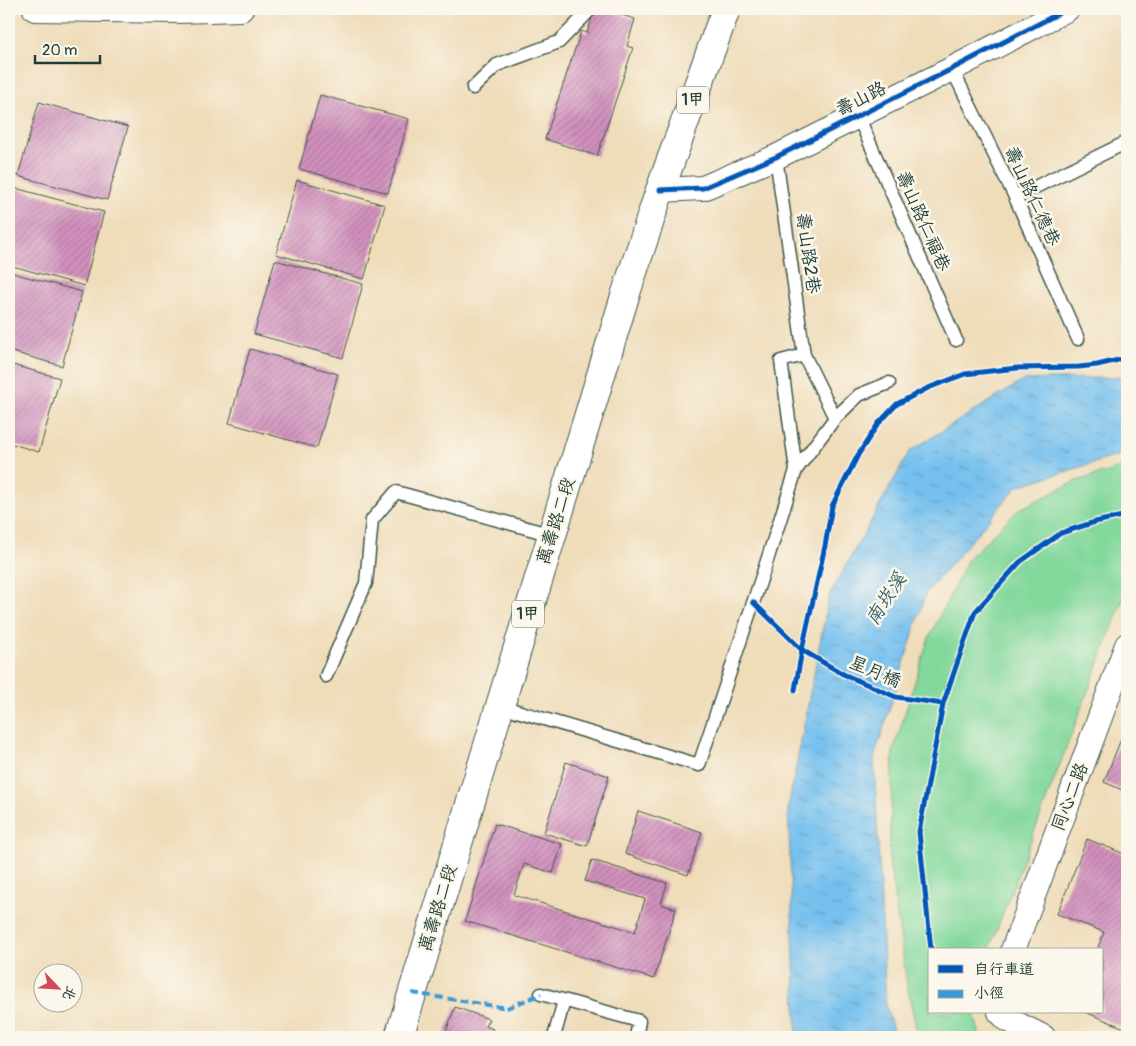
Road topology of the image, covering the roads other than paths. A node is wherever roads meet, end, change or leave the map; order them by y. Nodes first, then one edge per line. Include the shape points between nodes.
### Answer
1 (35, 9) edge
2 (240, 9) edge
3 (591, 9) edge
4 (726, 9) edge
5 (1067, 9) edge
6 (178, 10) edge
7 (952, 69) junction
8 (473, 88) dead end
9 (858, 116) junction
10 (1127, 142) edge
11 (776, 157) junction
12 (660, 190) junction
13 (1015, 197) junction
14 (1078, 339) dead end
15 (956, 340) dead end
16 (804, 355) junction
17 (889, 383) dead end
18 (835, 418) junction
19 (796, 470) junction
20 (552, 535) junction
21 (1127, 645) edge
22 (326, 676) dead end
23 (500, 706) junction
24 (1014, 948) edge
25 (541, 994) dead end
26 (564, 1001) junction
27 (1002, 1014) edge
28 (399, 1037) edge
29 (554, 1037) edge
30 (636, 1037) edge
31 (1044, 1037) edge

1 - 6 street
2 - 6 street
3 - 8 lane via 559,42 497,65
4 - 12 main road, 萬壽路二段 / 1甲
5 - 7 street, 壽山路
7 - 9 street, 壽山路
7 - 13 lane, 壽山路仁德巷
9 - 11 street, 壽山路
9 - 15 lane, 壽山路仁福巷
10 - 13 lane
11 - 12 street, 壽山路 via 703,188
11 - 16 lane, 壽山路2巷
12 - 20 main road, 萬壽路二段 / 1甲
13 - 14 lane, 壽山路仁德巷
16 - 18 lane, 壽山路2巷
16 - 19 lane via 781,361
17 - 18 lane via 859,395
18 - 19 lane
19 - 23 lane via 699,765
20 - 22 lane via 396,492 372,520 366,583
20 - 23 main road, 萬壽路二段 / 1甲
21 - 24 street, 同心二路
23 - 28 main road, 萬壽路二段 / 1甲
25 - 26 lane
26 - 29 lane
26 - 30 lane via 639,1021
27 - 31 street

